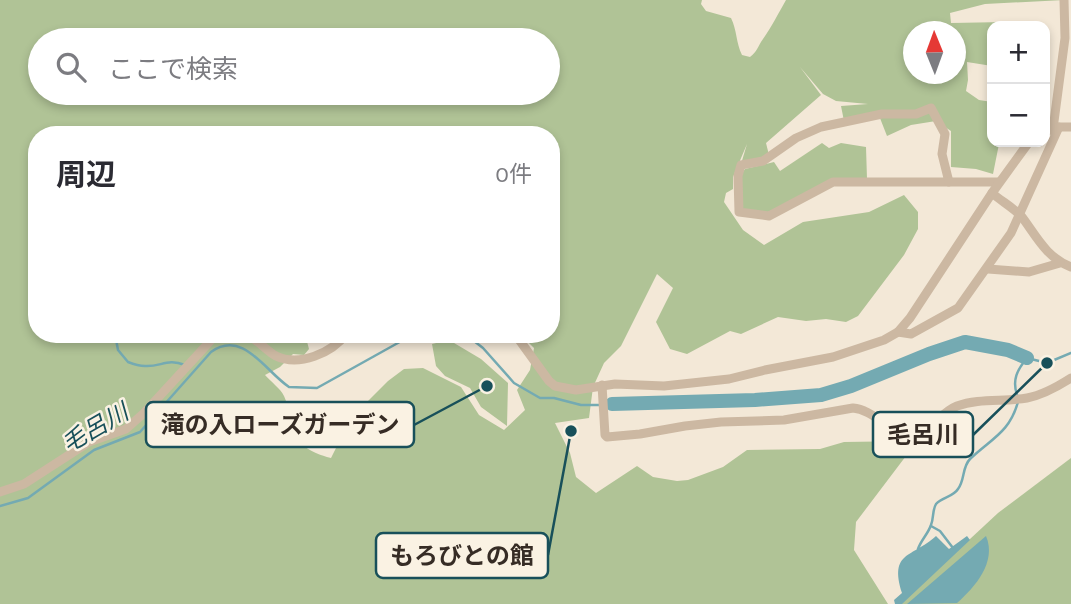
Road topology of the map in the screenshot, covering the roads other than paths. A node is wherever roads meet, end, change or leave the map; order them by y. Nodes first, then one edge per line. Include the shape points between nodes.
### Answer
1 (1064, 0) edge
2 (1071, 127) edge
3 (1052, 130) edge
4 (1025, 147) edge
5 (949, 182) junction
6 (999, 182) junction
7 (992, 193) junction
8 (1020, 215) junction
9 (1060, 262) junction
10 (1071, 267) edge
11 (988, 269) junction
12 (898, 332) junction
13 (208, 343) edge
14 (261, 343) edge
15 (335, 343) edge
16 (521, 343) edge
17 (1071, 378) edge
18 (603, 388) junction
19 (0, 492) edge

1 - 3 street via 1065,38
2 - 3 street
3 - 8 street
4 - 6 street
5 - 5 street via 834,182 769,216 739,212 741,166 763,160 808,132 882,114 916,114 931,108 945,134 942,153
5 - 6 street
6 - 7 street
7 - 8 street
7 - 12 street
8 - 9 street via 1041,247
8 - 11 street
9 - 10 street
9 - 11 street via 1029,272
11 - 12 street via 955,310 911,334
12 - 18 street via 833,357 729,379
13 - 19 street via 126,429 89,442 24,484
14 - 15 street via 274,355 291,360 324,352
16 - 18 street via 555,386
17 - 18 street via 1026,398 958,406 926,431 913,433 903,433 853,408 784,420 721,422 607,437

